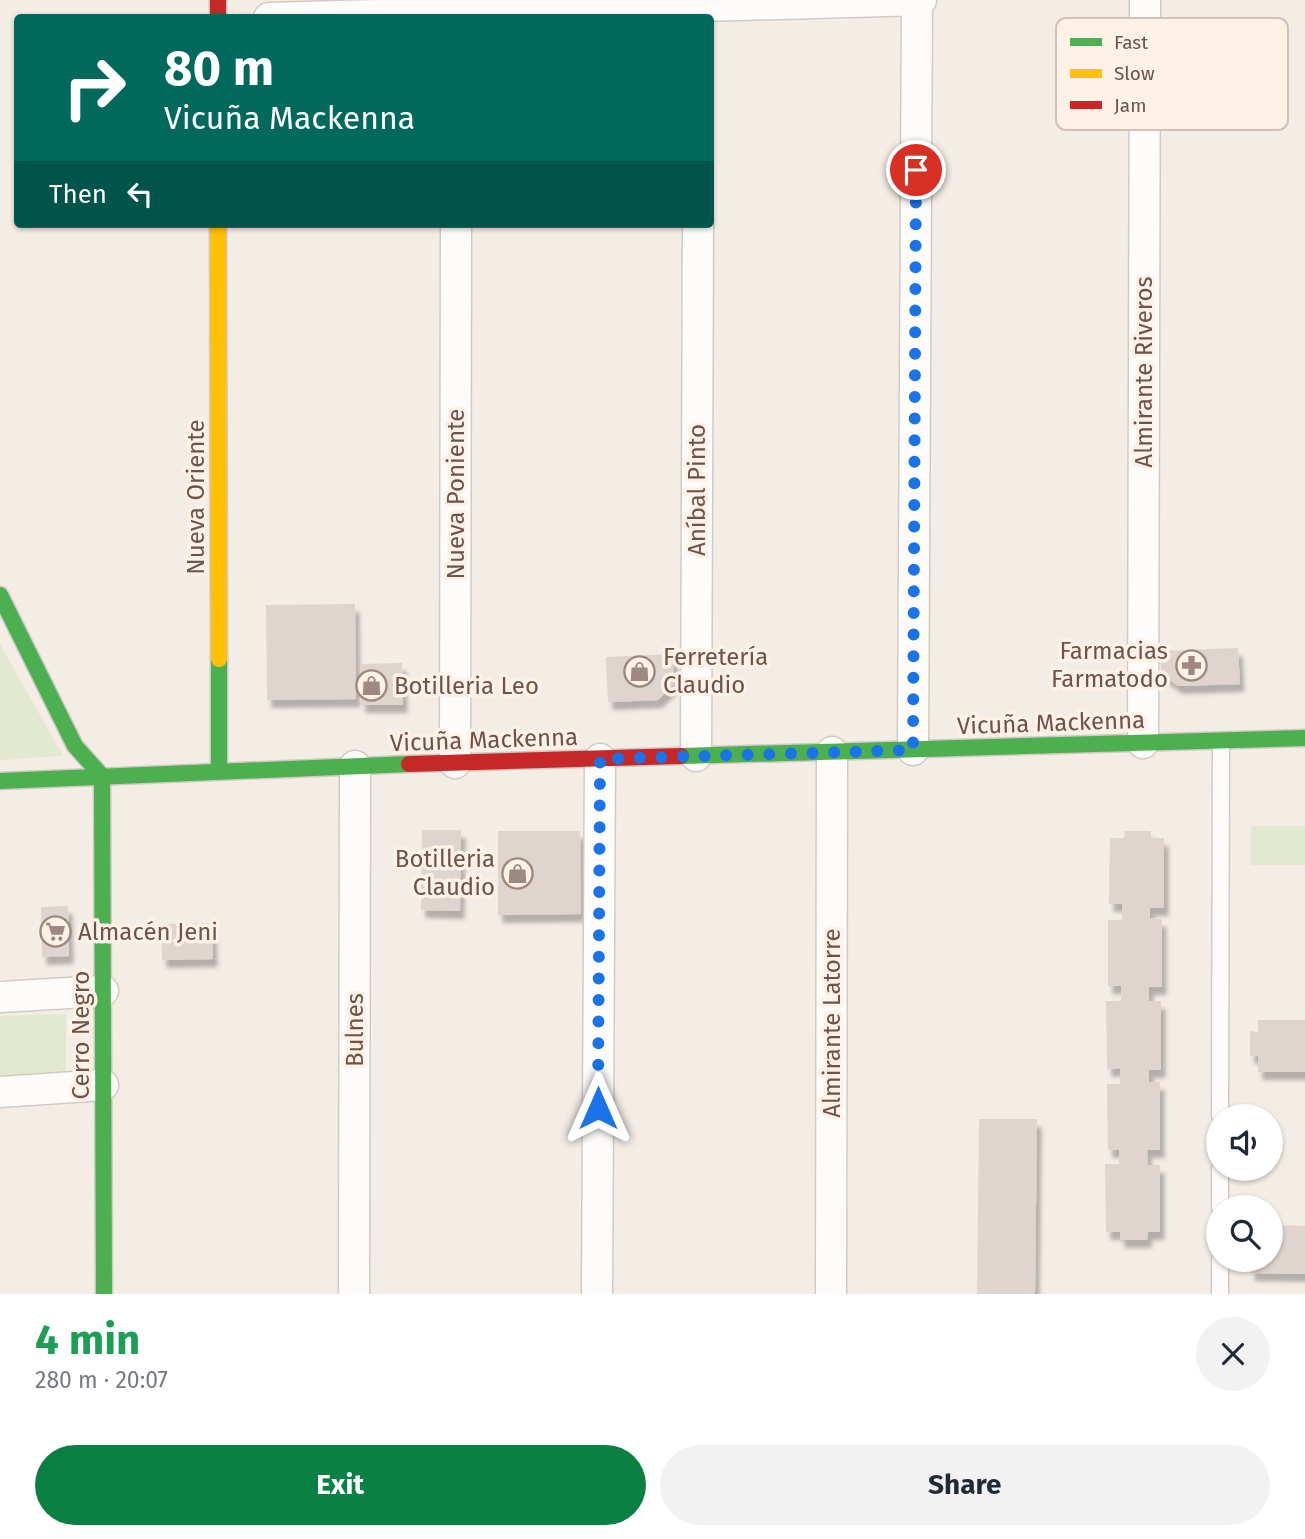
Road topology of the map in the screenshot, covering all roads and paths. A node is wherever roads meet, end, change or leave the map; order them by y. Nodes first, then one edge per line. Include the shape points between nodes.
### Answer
1 (918, 0) edge
2 (1145, 0) edge
3 (698, 8) edge
4 (456, 10) edge
5 (362, 14) edge
6 (1145, 18) edge
7 (1145, 130) edge
8 (218, 228) edge
9 (456, 228) edge
10 (698, 228) edge
11 (0, 595) edge
12 (1305, 738) edge
13 (1221, 741) junction
14 (1143, 743) junction
15 (913, 750) junction
16 (832, 752) junction
17 (696, 756) junction
18 (600, 759) junction
19 (455, 763) junction
20 (355, 766) junction
21 (219, 770) junction
22 (102, 776) junction
23 (0, 781) edge
24 (103, 991) junction
25 (0, 997) edge
26 (103, 1085) junction
27 (0, 1092) edge
28 (1220, 1104) edge
29 (1220, 1272) edge
30 (103, 1294) edge
31 (354, 1294) edge
32 (597, 1294) edge
33 (831, 1294) edge
34 (1220, 1294) edge

1 - 3 street
1 - 15 street
2 - 6 street, Almirante Riveros
3 - 4 street
4 - 5 street
7 - 14 street, Almirante Riveros
8 - 21 main road, Nueva Oriente
9 - 19 street, Nueva Poniente
10 - 17 street, Aníbal Pinto
11 - 22 main road via 75,746
12 - 13 main road, Vicuña Mackenna
13 - 14 main road, Vicuña Mackenna
13 - 28 lane
14 - 15 main road, Vicuña Mackenna
15 - 16 main road, Vicuña Mackenna
16 - 17 main road, Vicuña Mackenna
16 - 33 street, Almirante Latorre
17 - 18 main road, Vicuña Mackenna
18 - 19 main road, Vicuña Mackenna
18 - 32 street
19 - 20 main road, Vicuña Mackenna
20 - 21 main road, Vicuña Mackenna
20 - 31 street, Bulnes
21 - 22 main road, Vicuña Mackenna
22 - 23 main road, Vicuña Mackenna
22 - 24 main road, Cerro Negro
24 - 25 street
24 - 26 main road, Cerro Negro
26 - 27 street
26 - 30 main road, Cerro Negro
29 - 34 lane

